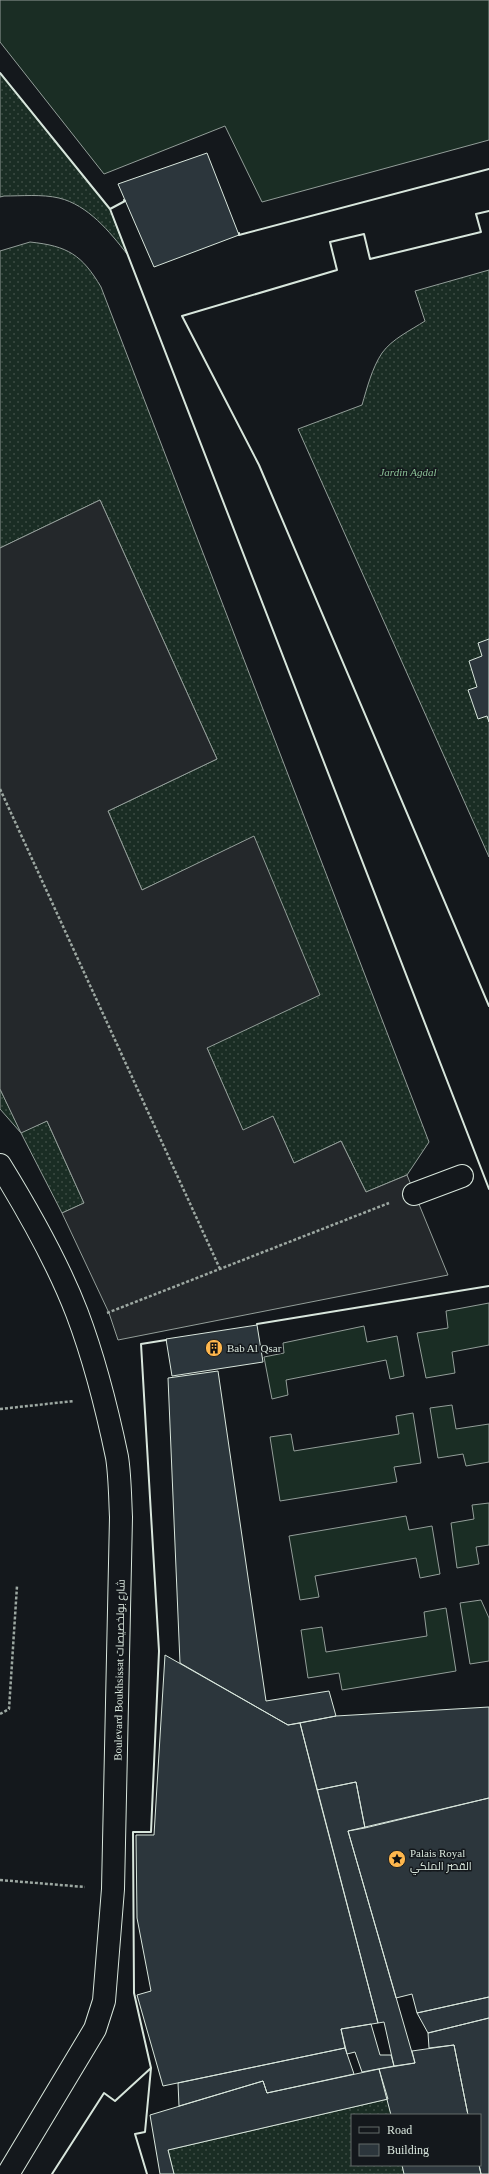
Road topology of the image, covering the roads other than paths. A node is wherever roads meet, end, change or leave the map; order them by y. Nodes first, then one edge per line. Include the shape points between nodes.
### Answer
1 (0, 1165) edge
2 (462, 1176) dead end
3 (414, 1194) road end
4 (8, 2174) edge

1 - 4 street, Boulevard Boukhsissat شارع بولخصيصات via 54,1262 80,1324 117,1458 122,1517 113,1889 105,1990 95,2029
2 - 3 street

